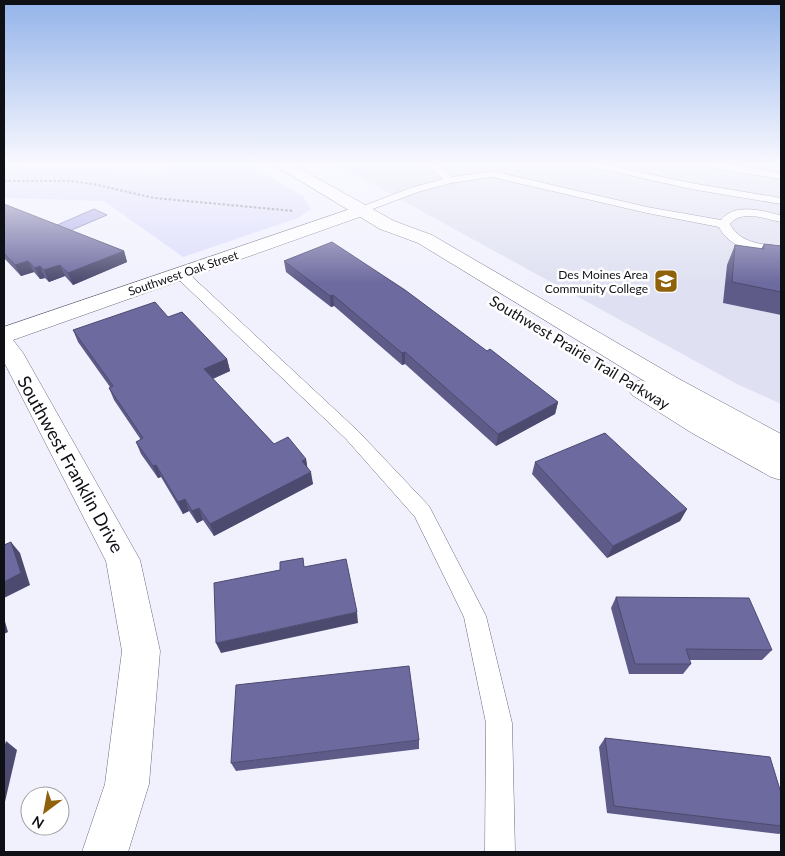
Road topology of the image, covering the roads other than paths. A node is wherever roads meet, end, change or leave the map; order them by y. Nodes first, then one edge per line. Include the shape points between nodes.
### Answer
1 (349, 203) edge
2 (380, 203) edge
3 (617, 203) edge
4 (763, 203) edge
5 (362, 210) junction
6 (763, 214) junction
7 (781, 219) edge
8 (724, 224) junction
9 (387, 225) junction
10 (781, 250) edge
11 (182, 274) junction
12 (4, 335) edge
13 (4, 344) edge
14 (781, 447) edge
15 (781, 470) edge
16 (105, 852) edge
17 (500, 852) edge

1 - 5 street, Southwest Prairie Trail Parkway
2 - 5 lane
3 - 8 lane
4 - 6 lane
5 - 9 street, Southwest Prairie Trail Parkway
5 - 11 street, Southwest Oak Street
6 - 7 lane
6 - 8 lane via 731,216
8 - 10 lane via 728,233 741,242
9 - 14 street, Southwest Prairie Trail Parkway via 425,239
9 - 15 street, Southwest Prairie Trail Parkway via 405,246 702,426
11 - 12 street, Southwest Oak Street
11 - 17 lane via 352,435 422,512 475,616 499,723
13 - 16 street, Southwest Franklin Drive via 124,560 142,652 127,784

